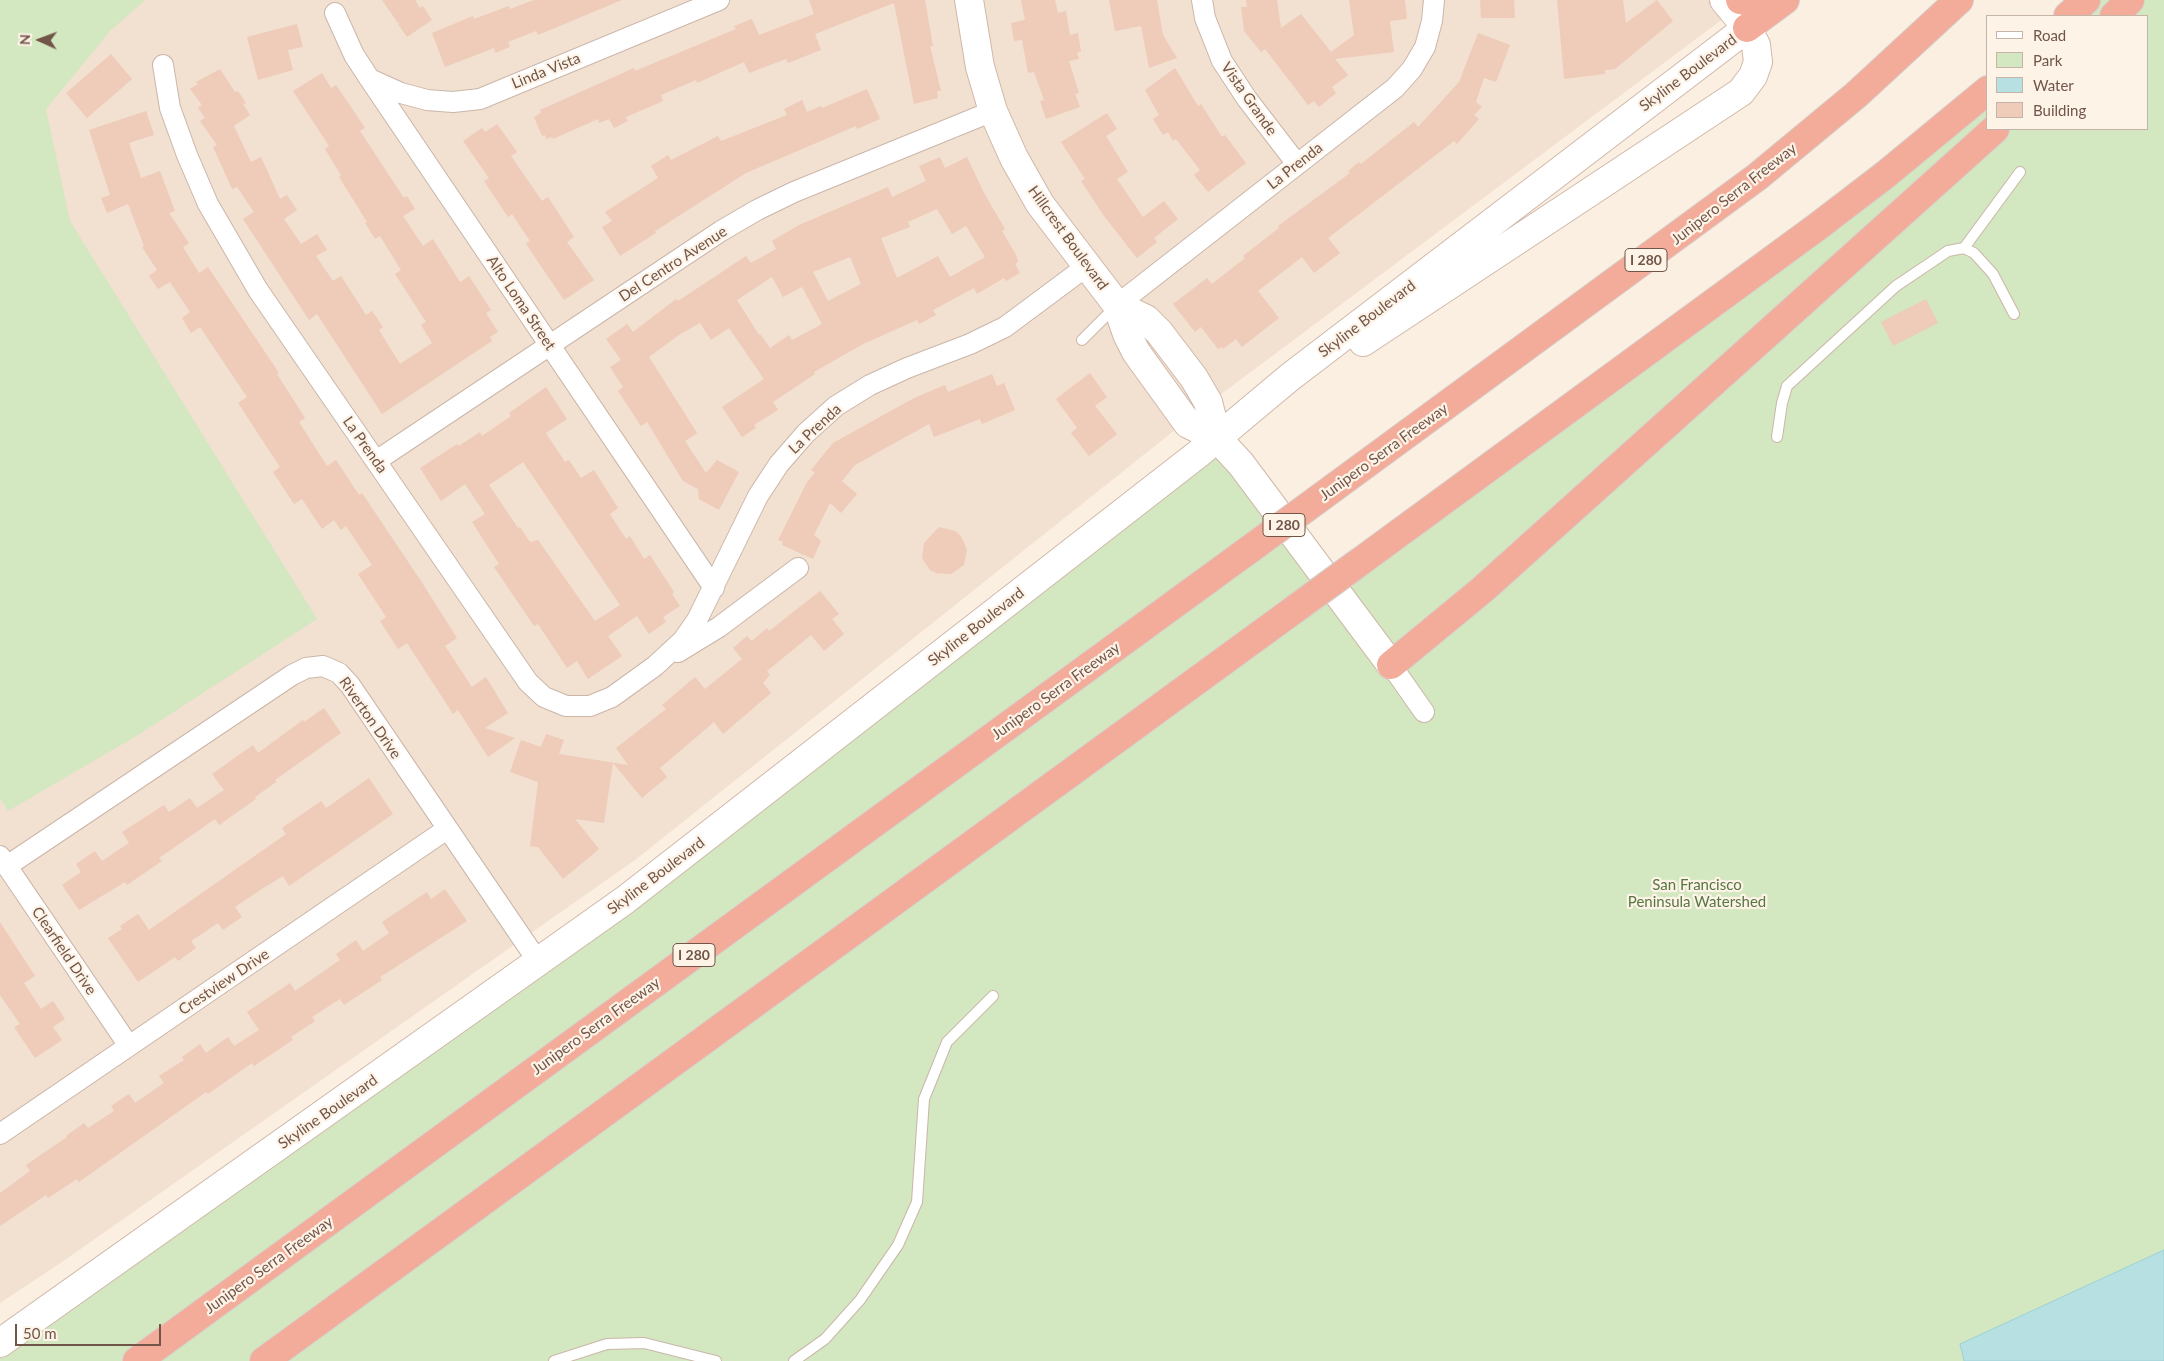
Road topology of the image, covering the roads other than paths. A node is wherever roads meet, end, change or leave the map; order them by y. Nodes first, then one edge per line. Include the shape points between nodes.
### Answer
1 (719, 0) edge
2 (969, 0) edge
3 (1202, 0) edge
4 (1434, 0) edge
5 (1724, 0) edge
6 (1740, 0) edge
7 (1761, 0) edge
8 (1785, 0) edge
9 (1959, 0) edge
10 (2086, 0) edge
11 (2130, 0) edge
12 (336, 13) dead end
13 (2069, 15) edge
14 (2115, 15) edge
15 (1747, 28) junction
16 (163, 65) dead end
17 (369, 78) junction
18 (1986, 92) edge
19 (993, 111) junction
20 (1994, 130) edge
21 (1297, 164) junction
22 (2020, 172) dead end
23 (1964, 248) junction
24 (1087, 266) junction
25 (1117, 305) junction
26 (2014, 314) dead end
27 (1082, 340) dead end
28 (549, 345) junction
29 (1290, 378) junction
30 (1777, 437) dead end
31 (1217, 438) junction
32 (376, 461) junction
33 (798, 568) dead end
34 (714, 588) junction
35 (1391, 665) junction
36 (655, 666) junction
37 (1424, 712) dead end
38 (447, 829) junction
39 (3, 861) edge
40 (539, 963) junction
41 (994, 996) dead end
42 (129, 1046) junction
43 (0, 1134) edge
44 (0, 1343) edge
45 (137, 1361) edge
46 (264, 1361) edge
47 (554, 1361) edge
48 (716, 1361) edge
49 (794, 1361) edge

1 - 17 street, Linda Vista via 480,98 453,102 427,100 401,94
2 - 19 main road, Hillcrest Boulevard via 980,67
3 - 21 street, Vista Grande via 1205,18 1222,62
4 - 21 street, La Prenda via 1425,47 1412,69 1394,88
5 - 15 main road
6 - 7 highway
8 - 15 highway
9 - 45 highway, Junipero Serra Freeway / I 280, bridge via 1856,95 1737,192
10 - 13 highway
11 - 14 highway
12 - 17 street, Alto Loma Street via 354,55
15 - 29 main road, Skyline Boulevard
15 - 29 main road, Skyline Boulevard via 1756,45 1758,62 1753,76 1741,92 1312,377
16 - 32 street, La Prenda via 170,108 208,204 258,290
17 - 28 street, Alto Loma Street
18 - 46 highway, bridge via 1817,227
19 - 24 main road, Hillcrest Boulevard via 1040,204
19 - 28 street, Del Centro Avenue via 757,210
20 - 35 highway via 1482,590
21 - 25 street, La Prenda
22 - 23 lane
23 - 26 lane via 1974,253 1993,274
23 - 30 lane via 1948,251 1896,286 1787,386
24 - 25 main road, Hillcrest Boulevard
24 - 34 street, La Prenda via 1005,327 870,385 836,406 779,464 758,496
25 - 27 lane
25 - 31 main road, Hillcrest Boulevard via 1146,319 1194,378 1208,402
28 - 32 street, Del Centro Avenue
28 - 34 street, Alto Loma Street
29 - 31 main road, Skyline Boulevard
31 - 35 main road, Hillcrest Boulevard via 1241,464
31 - 40 main road, Skyline Boulevard via 706,838
32 - 36 street, La Prenda via 528,682 544,697 566,706 590,706 612,697
33 - 36 street, La Prenda via 719,627
34 - 36 street, La Prenda via 683,640
35 - 37 street
38 - 39 street, Riverton Drive via 350,685 339,673 323,666 306,668 292,675
38 - 40 street, Riverton Drive
38 - 42 street, Crestview Drive
39 - 42 street, Clearfield Drive
40 - 44 main road, Skyline Boulevard
41 - 49 lane via 947,1042 924,1099 917,1202 898,1245 860,1300 825,1339
42 - 43 street, Crestview Drive
47 - 48 lane via 607,1344 644,1343

